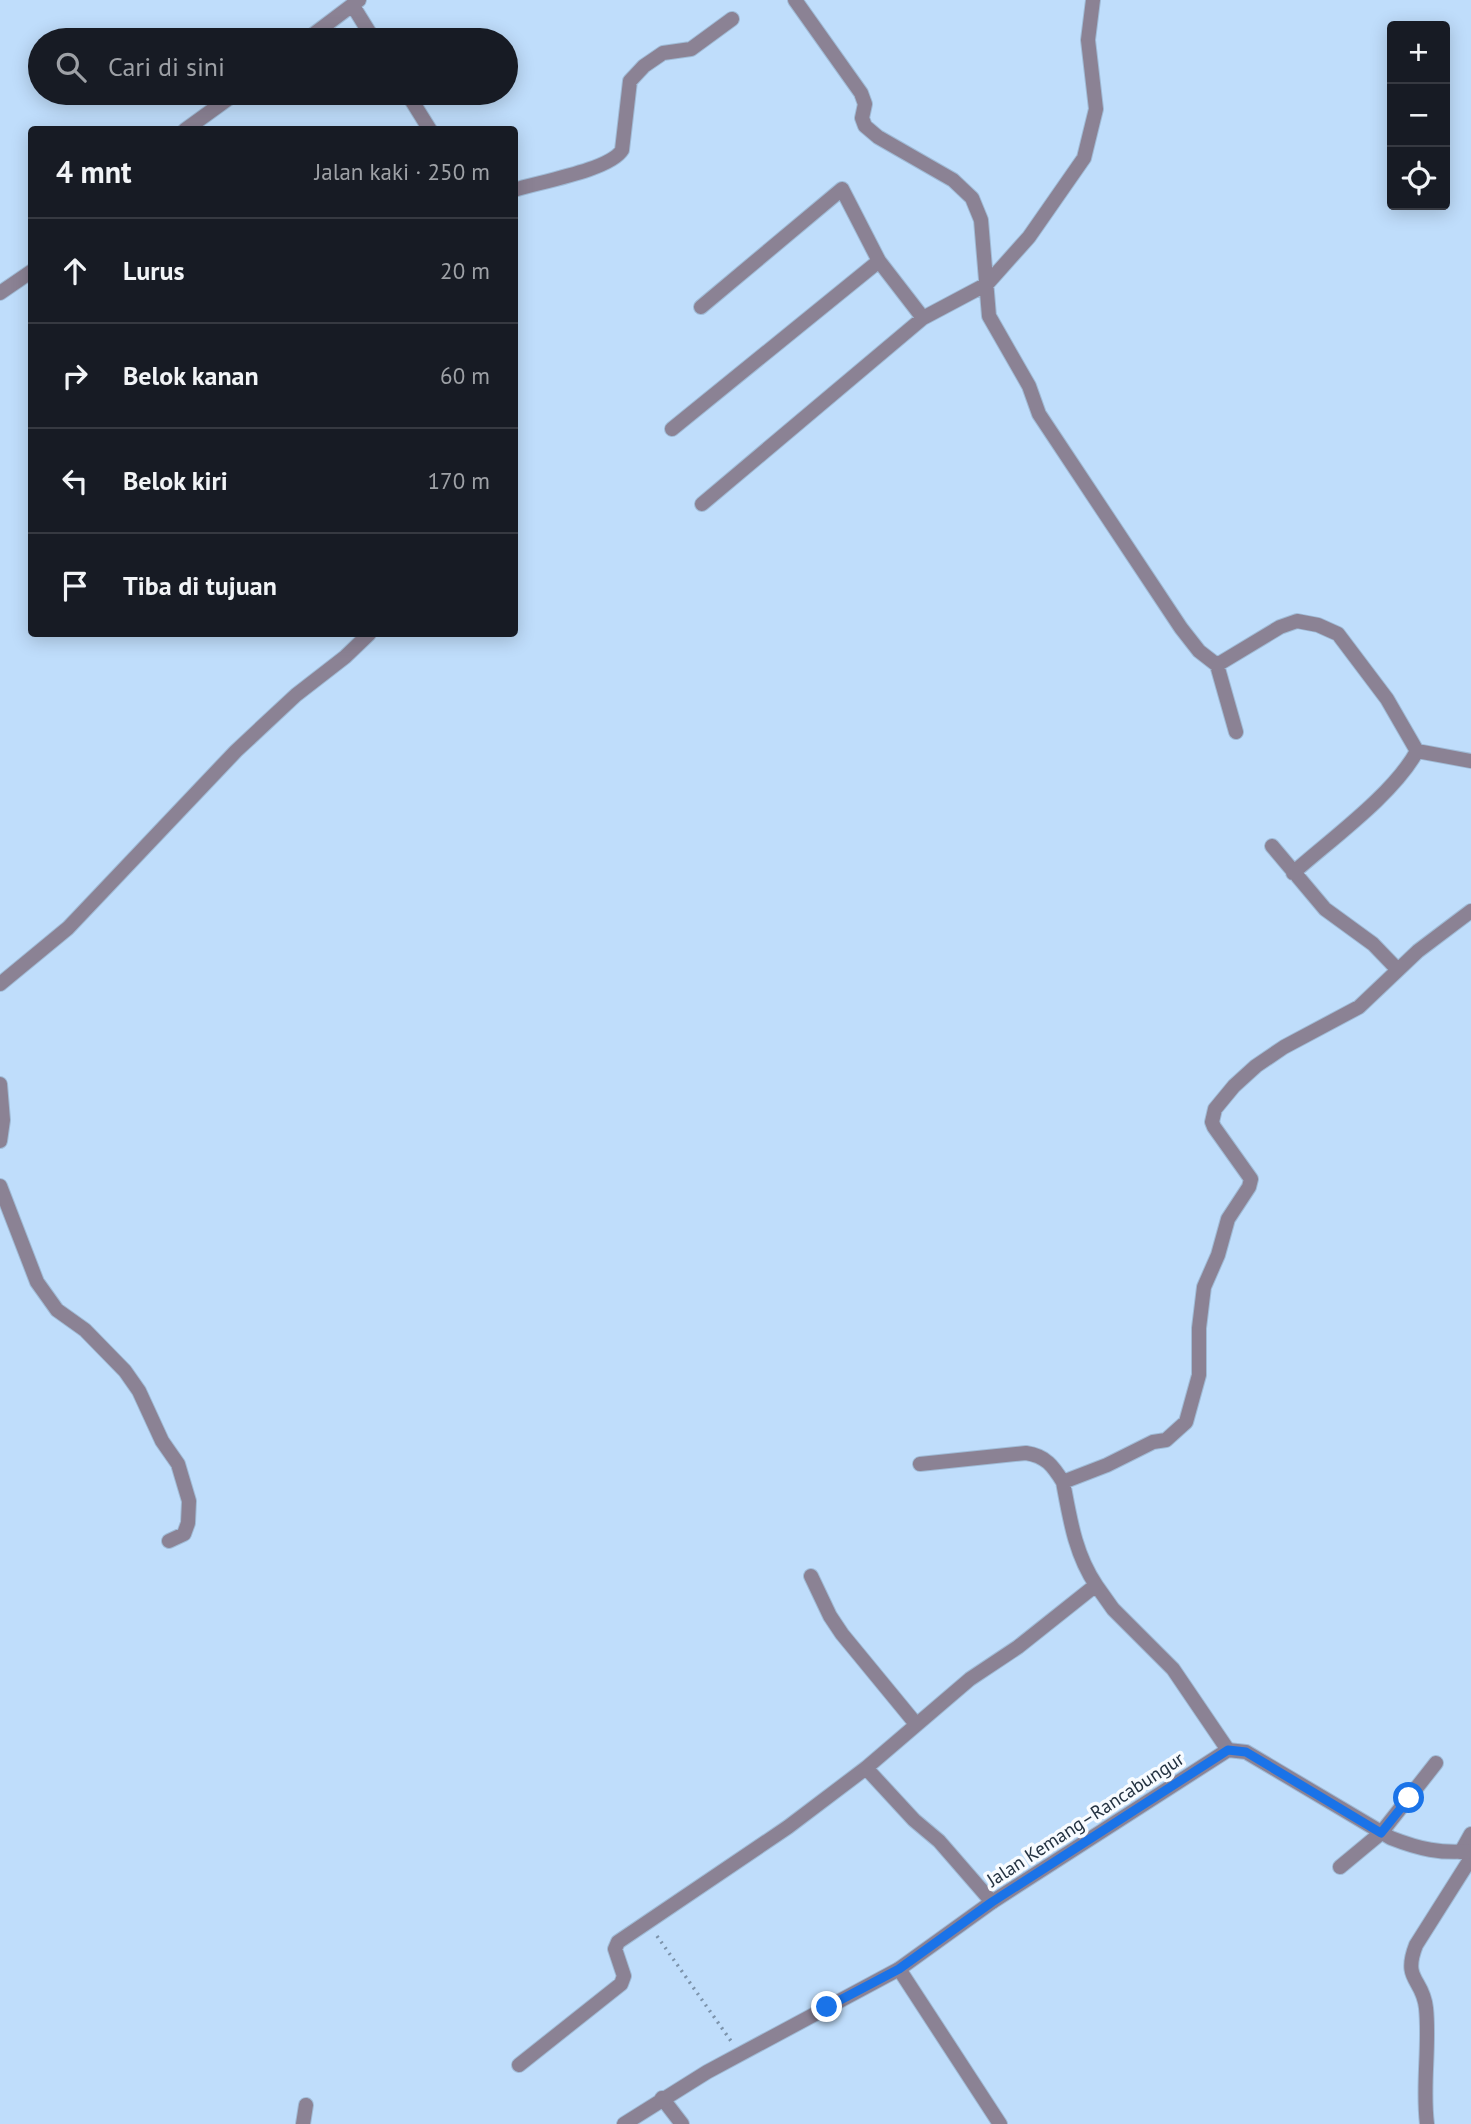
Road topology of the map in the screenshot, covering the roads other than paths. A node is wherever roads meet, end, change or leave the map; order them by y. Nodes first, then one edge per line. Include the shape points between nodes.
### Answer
1 (795, 0) edge
2 (1093, 0) edge
3 (356, 3) edge
4 (732, 19) dead end
5 (322, 28) edge
6 (368, 28) edge
7 (219, 105) edge
8 (414, 105) edge
9 (191, 126) edge
10 (428, 126) edge
11 (518, 189) edge
12 (878, 261) junction
13 (28, 274) edge
14 (987, 284) junction
15 (0, 293) edge
16 (701, 307) dead end
17 (923, 318) junction
18 (672, 429) dead end
19 (702, 504) dead end
20 (366, 637) edge
21 (1217, 665) junction
22 (1236, 732) dead end
23 (1416, 751) junction
24 (1471, 761) edge
25 (1272, 846) dead end
26 (1293, 873) junction
27 (1471, 911) edge
28 (1398, 970) junction
29 (0, 984) edge
30 (0, 1084) edge
31 (0, 1141) edge
32 (0, 1186) edge
33 (920, 1464) dead end
34 (1063, 1482) junction
35 (169, 1541) dead end
36 (811, 1576) dead end
37 (1096, 1586) junction
38 (916, 1724) junction
39 (1228, 1750) junction
40 (1436, 1763) dead end
41 (866, 1768) junction
42 (1381, 1833) junction
43 (1471, 1834) edge
44 (1468, 1853) edge
45 (1340, 1867) dead end
46 (992, 1902) junction
47 (899, 1969) junction
48 (519, 2065) dead end
49 (662, 2098) junction
50 (306, 2105) dead end
51 (1426, 2120) edge
52 (303, 2124) edge
53 (624, 2124) edge
54 (682, 2124) edge
55 (1000, 2124) edge

1 - 14 street via 861,93 864,125 953,180 972,198 982,220
2 - 14 street via 1088,40 1097,109 1084,158 1029,237
3 - 5 street
3 - 6 street
4 - 11 street via 691,48 663,53 630,81 622,150 616,158
7 - 9 street
8 - 10 street
12 - 16 street via 842,189
12 - 17 street
12 - 18 street
13 - 15 street
14 - 17 street
14 - 21 street via 989,316 1029,386 1039,414 1181,628
17 - 19 street
20 - 29 street via 236,751 68,928
21 - 22 street
21 - 23 street via 1280,626 1297,621 1318,625 1338,634 1387,699
23 - 24 street
23 - 26 street via 1409,765 1372,803
25 - 26 street
26 - 28 street via 1325,909 1373,944
27 - 28 street
28 - 34 street via 1359,1007 1256,1066 1215,1109 1214,1128 1250,1175 1251,1183 1228,1219 1204,1287 1199,1374 1186,1422 1166,1440
30 - 31 street
32 - 35 street via 37,1282 57,1310 85,1330 133,1381 178,1464 189,1501 188,1523 184,1534
33 - 34 street via 1026,1453 1049,1462
34 - 37 street via 1081,1559
36 - 38 street via 842,1634
37 - 38 street
37 - 39 street via 1172,1669
38 - 41 street
39 - 42 street via 1246,1752
39 - 46 street, Jalan Kemang–Rancabungur
40 - 42 street
41 - 46 street
41 - 48 street via 767,1842 618,1942 615,1949 624,1976 621,1984
42 - 44 street via 1417,1849
42 - 45 street
43 - 44 street
44 - 51 street via 1410,1961 1426,2004
46 - 47 street, Jalan Kemang–Rancabungur
47 - 49 street, Jalan Kemang–Rancabungur
47 - 55 street
49 - 53 street, Jalan Kemang–Rancabungur
49 - 54 street
50 - 52 street

